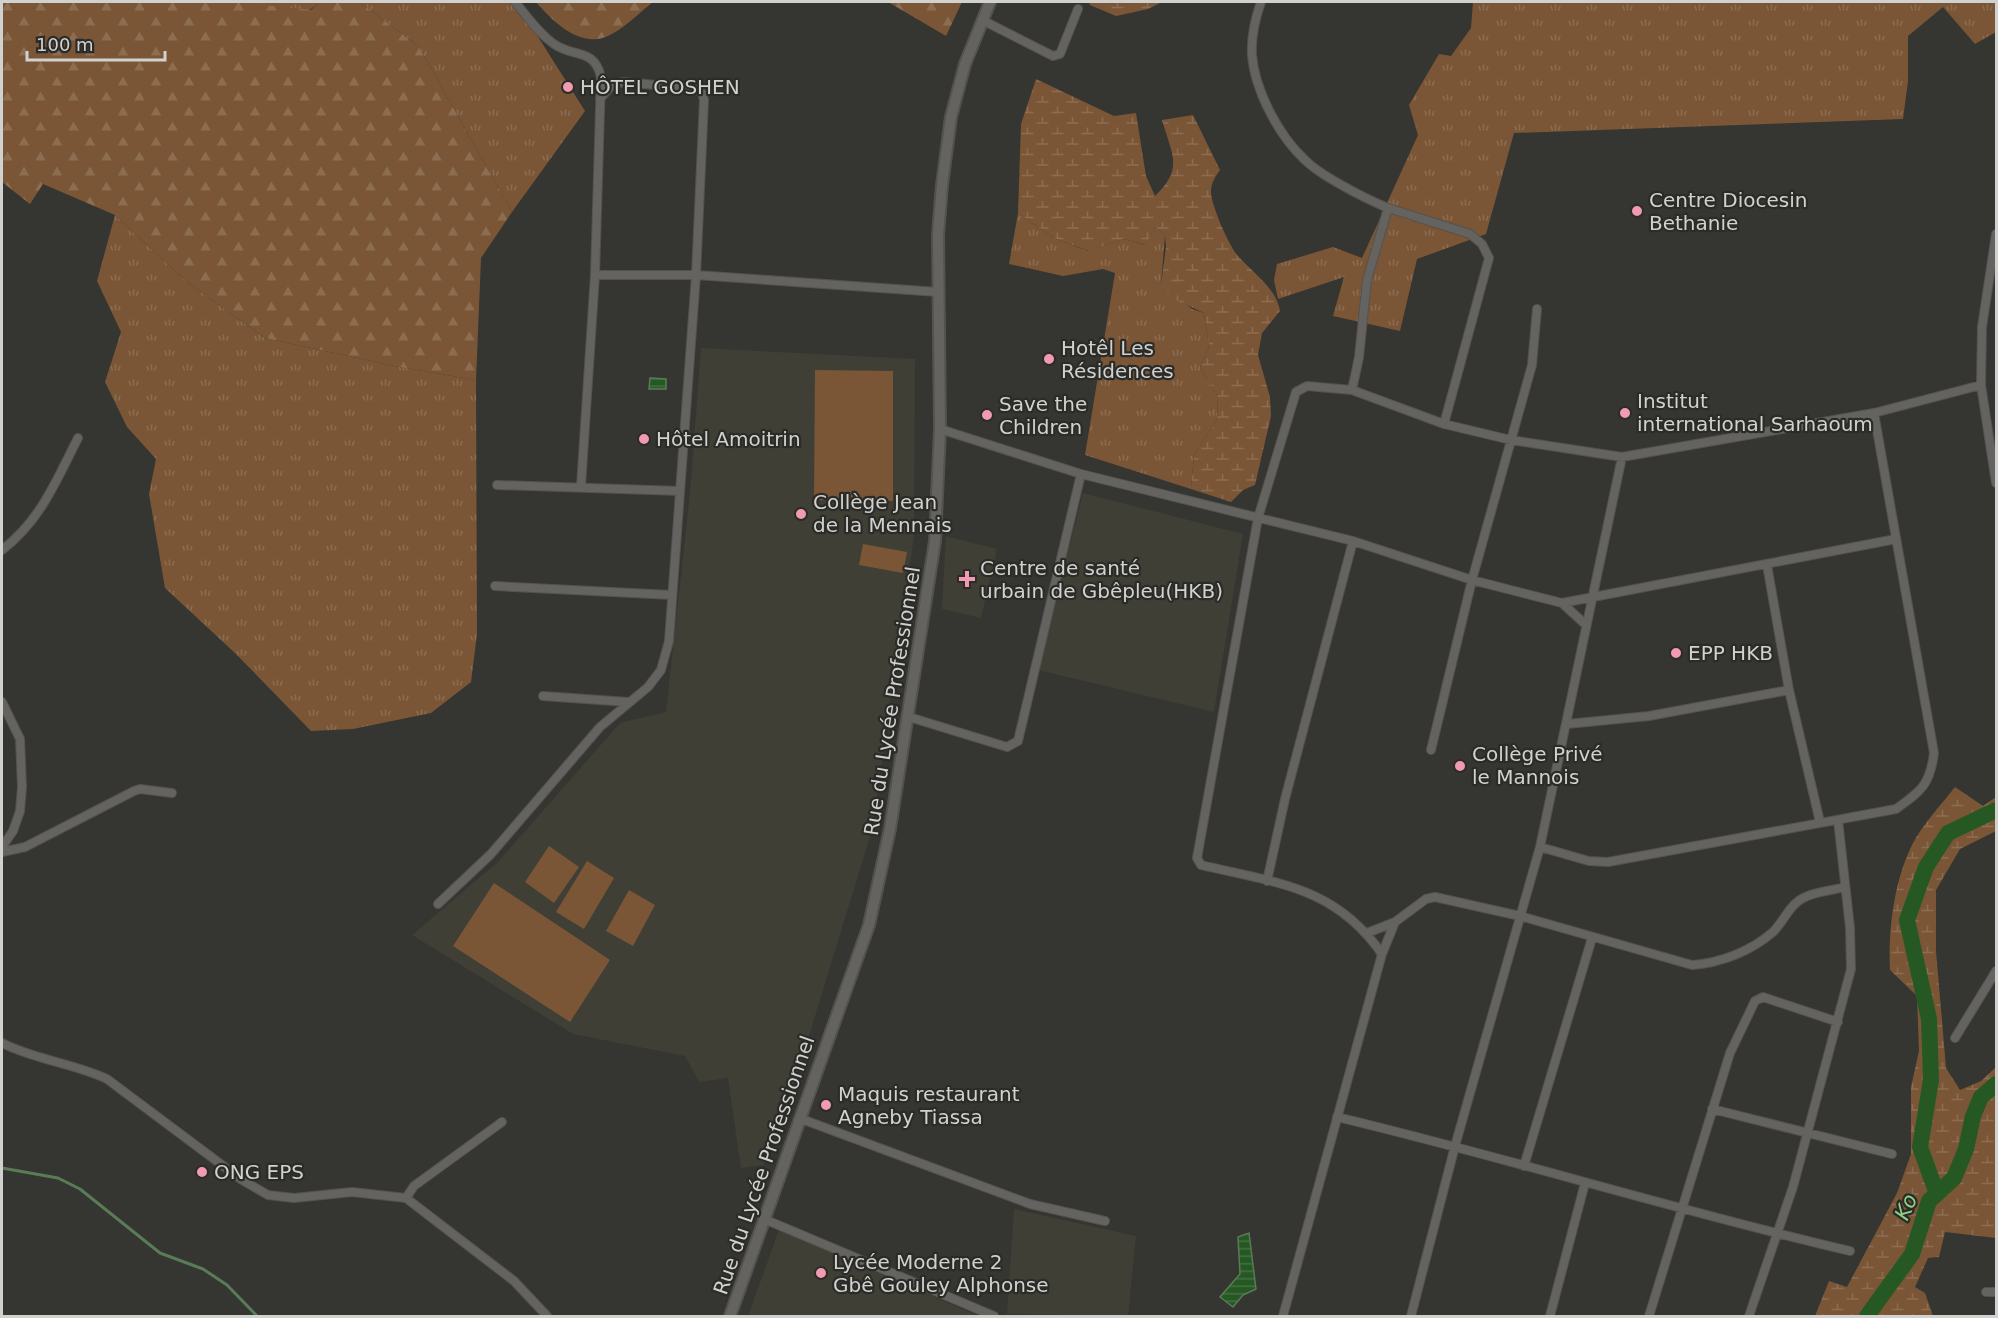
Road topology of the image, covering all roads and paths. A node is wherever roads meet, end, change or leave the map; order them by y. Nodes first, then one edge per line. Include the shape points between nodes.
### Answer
1 (515, 2) edge
2 (990, 2) edge
3 (1261, 2) edge
4 (1078, 9) dead end
5 (982, 20) junction
6 (600, 99) junction
7 (1388, 208) junction
8 (1996, 234) edge
9 (595, 275) junction
10 (696, 275) junction
11 (938, 292) junction
12 (1537, 309) dead end
13 (1981, 385) junction
14 (1352, 390) junction
15 (1874, 413) junction
16 (1444, 424) junction
17 (940, 429) junction
18 (78, 438) dead end
19 (1510, 440) junction
20 (1622, 457) junction
21 (1081, 474) junction
22 (1996, 483) edge
23 (497, 484) dead end
24 (581, 486) junction
25 (680, 491) junction
26 (1258, 518) junction
27 (1896, 539) junction
28 (1353, 541) junction
29 (2, 550) edge
30 (1767, 565) junction
31 (1472, 580) junction
32 (495, 586) dead end
33 (672, 595) junction
34 (1591, 597) junction
35 (1562, 603) junction
36 (1586, 625) junction
37 (1789, 690) junction
38 (543, 696) dead end
39 (2, 702) edge
40 (628, 702) junction
41 (909, 717) junction
42 (1567, 724) junction
43 (1431, 750) dead end
44 (172, 793) dead end
45 (1838, 820) junction
46 (1820, 822) junction
47 (2, 847) edge
48 (1540, 847) junction
49 (2, 852) edge
50 (1267, 880) junction
51 (1845, 887) junction
52 (438, 904) dead end
53 (1520, 916) junction
54 (1395, 922) junction
55 (1367, 933) junction
56 (1592, 938) junction
57 (1382, 954) junction
58 (1996, 971) edge
59 (1838, 1022) junction
60 (1954, 1038) dead end
61 (2, 1043) edge
62 (1712, 1109) junction
63 (1337, 1118) junction
64 (802, 1119) junction
65 (502, 1122) dead end
66 (1806, 1132) junction
67 (1455, 1146) junction
68 (1892, 1154) dead end
69 (1524, 1166) junction
70 (1585, 1183) junction
71 (406, 1198) junction
72 (1681, 1210) junction
73 (764, 1219) junction
74 (1105, 1221) dead end
75 (1776, 1234) junction
76 (1850, 1251) dead end
77 (1986, 1292) dead end
78 (1996, 1292) edge
79 (547, 1317) edge
80 (730, 1317) edge
81 (994, 1317) edge
82 (1283, 1317) edge
83 (1411, 1317) edge
84 (1550, 1317) edge
85 (1649, 1317) edge
86 (1749, 1317) edge

1 - 6 street via 555,45 590,56 599,67
2 - 5 main road, Rue du Lycée Professionnel
3 - 7 street via 1253,38 1257,79 1287,138 1304,160 1324,175
4 - 5 street via 1057,56
5 - 11 main road, Rue du Lycée Professionnel via 951,117 938,235
6 - 9 street
6 - 10 street via 613,84 624,82 697,89 702,93
7 - 14 street via 1367,280
7 - 16 street via 1470,234 1482,244 1489,258
8 - 13 street via 1982,327
9 - 10 street
9 - 24 street
10 - 11 street
10 - 25 street
11 - 17 main road, Rue du Lycée Professionnel
12 - 19 street via 1532,365
13 - 15 street
13 - 22 street
14 - 16 street
14 - 26 street via 1307,386 1296,392
15 - 20 street
15 - 27 street
16 - 19 street
17 - 21 street
17 - 41 main road, Rue du Lycée Professionnel via 935,541
18 - 29 street via 44,504 27,528
19 - 20 street
19 - 31 street
20 - 34 street
21 - 26 street
21 - 41 street via 1018,741 1007,747
23 - 24 street
24 - 25 street
25 - 33 street
26 - 28 street
26 - 50 street via 1197,858 1202,865
27 - 30 street
27 - 45 street via 1934,753 1932,766 1928,782 1896,809
28 - 31 street
28 - 50 street
30 - 34 street
30 - 37 street
31 - 35 street
31 - 43 street
32 - 33 street
33 - 40 street via 669,641 661,670 648,687
34 - 35 street
34 - 36 street
35 - 36 street
36 - 42 street
37 - 42 street via 1649,716
37 - 46 street
38 - 40 street
39 - 47 street via 20,739 22,787 20,811
40 - 52 street via 600,727 491,854
41 - 64 main road, Rue du Lycée Professionnel via 891,829 869,925
42 - 48 street
44 - 49 street via 134,791 26,847
45 - 46 street
45 - 51 street
46 - 48 street via 1608,862 1589,861
48 - 53 street
50 - 55 street via 1316,894
51 - 56 street via 1797,902 1773,931 1753,946 1706,964 1692,965
51 - 59 street via 1851,969
53 - 54 street via 1435,897 1426,899
53 - 56 street
53 - 67 street
54 - 55 street
54 - 57 street
55 - 57 street
56 - 69 street
57 - 63 street
58 - 60 street
59 - 62 street via 1759,997 1730,1053
59 - 66 street
61 - 71 street via 107,1079 242,1180 268,1195 294,1198 352,1192
62 - 66 street
62 - 72 street
63 - 67 street
63 - 82 street
64 - 73 main road, Rue du Lycée Professionnel
64 - 74 street via 1030,1204
65 - 71 street via 414,1186
66 - 68 street
66 - 75 street via 1793,1187
67 - 69 street
67 - 83 street
69 - 70 street
70 - 72 street
70 - 84 street
71 - 79 street via 514,1281
72 - 75 street
72 - 85 street
73 - 80 main road, Rue du Lycée Professionnel
73 - 81 street
75 - 76 street
75 - 86 street
77 - 78 street

